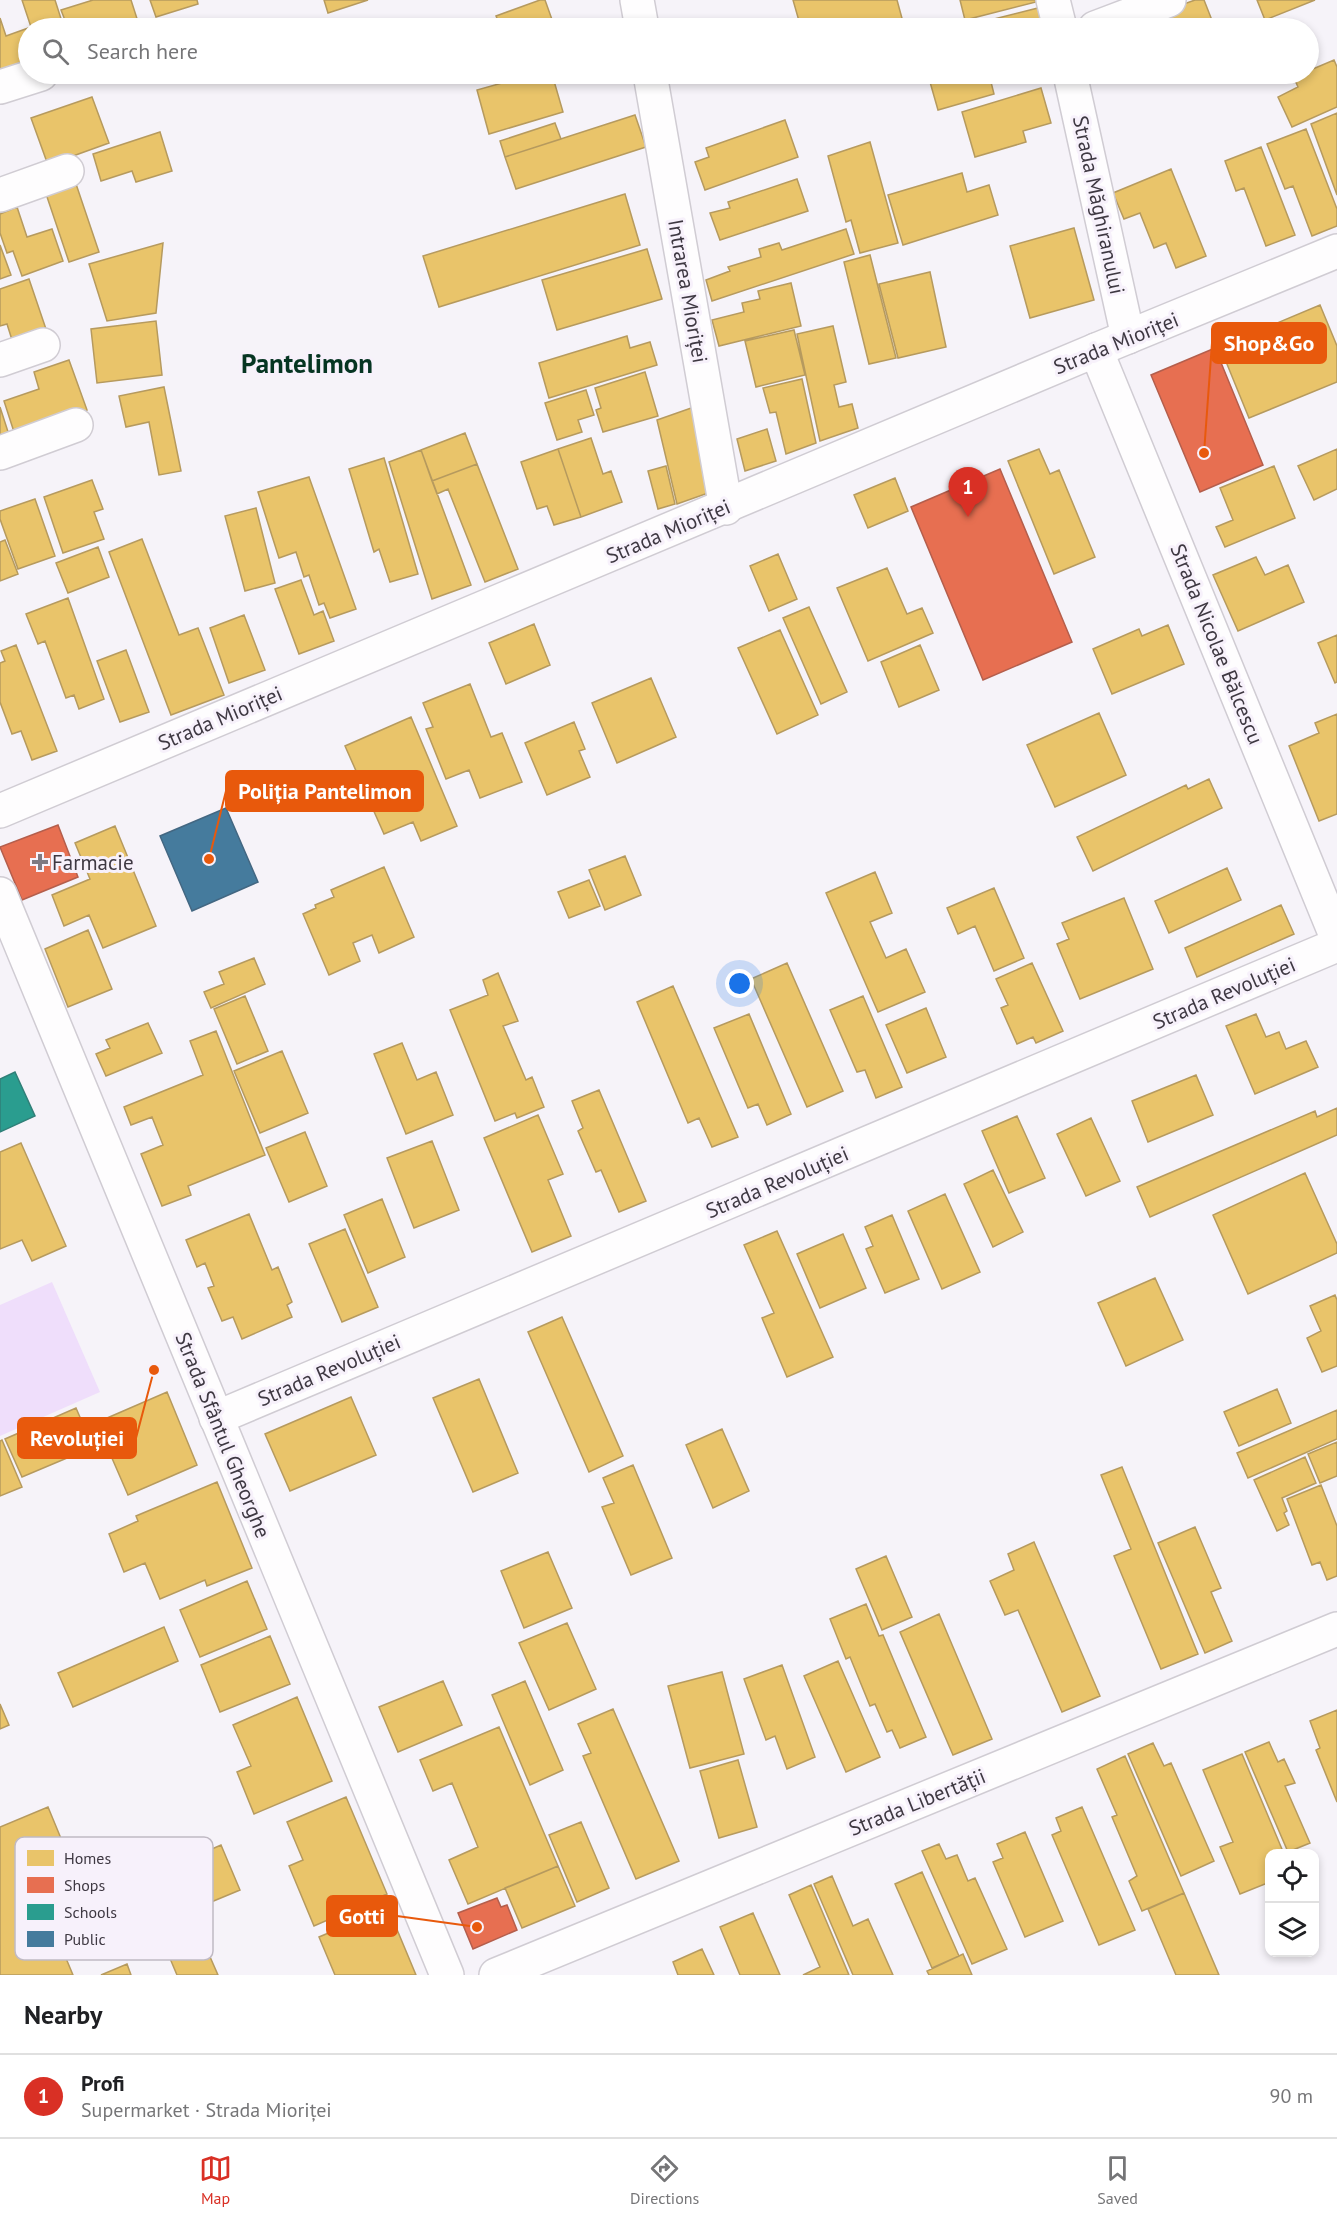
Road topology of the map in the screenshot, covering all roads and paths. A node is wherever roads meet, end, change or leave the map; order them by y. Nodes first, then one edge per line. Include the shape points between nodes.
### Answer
1 (637, 0) edge
2 (1053, 0) edge
3 (1169, 0) edge
4 (640, 18) edge
5 (1058, 18) edge
6 (1121, 18) edge
7 (18, 81) edge
8 (652, 84) edge
9 (1072, 84) edge
10 (0, 87) edge
11 (67, 171) dead end
12 (0, 195) edge
13 (1337, 252) edge
14 (1128, 337) junction
15 (43, 345) dead end
16 (1096, 350) junction
17 (0, 360) edge
18 (76, 425) dead end
19 (0, 453) edge
20 (726, 508) junction
21 (0, 812) edge
22 (0, 894) edge
23 (1337, 938) edge
24 (1337, 945) edge
25 (216, 1418) junction
26 (1337, 1629) edge
27 (447, 1975) edge
28 (496, 1975) edge

1 - 4 street
2 - 5 street
3 - 6 street
7 - 10 street
8 - 20 street, Intrarea Mioriței
9 - 14 street, Strada Măghiranului
11 - 12 street
13 - 14 street, Strada Mioriței
14 - 16 street, Strada Mioriței
15 - 17 street
16 - 20 street, Strada Mioriței
16 - 23 street, Strada Nicolae Bălcescu
18 - 19 street
20 - 21 street, Strada Mioriței
22 - 25 street, Strada Sfântul Gheorghe
24 - 25 street, Strada Revoluției
25 - 27 street, Strada Sfântul Gheorghe
26 - 28 street, Strada Libertății

